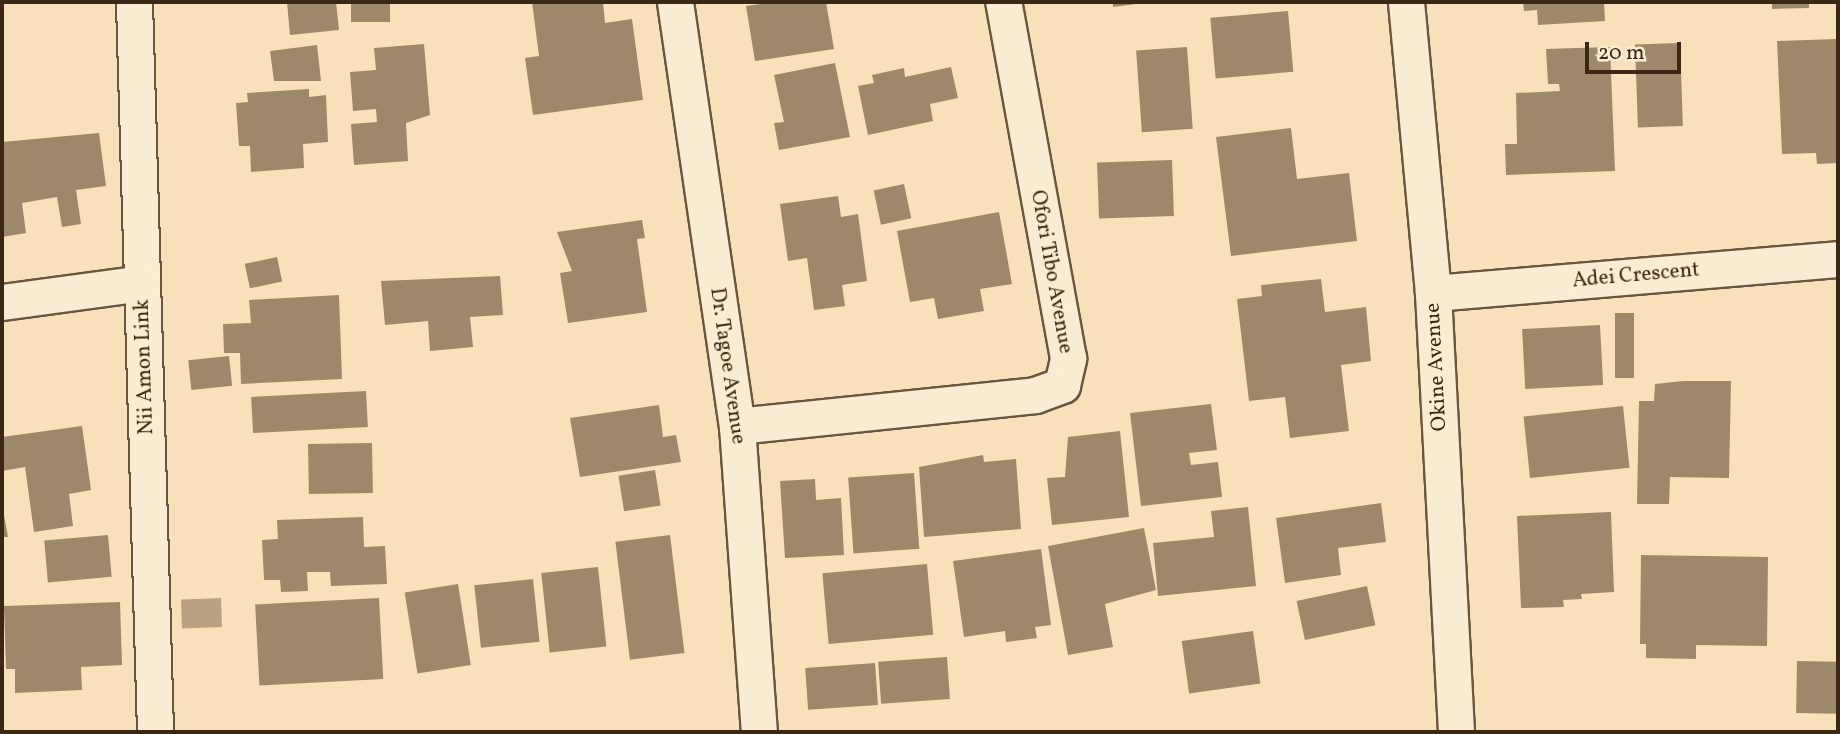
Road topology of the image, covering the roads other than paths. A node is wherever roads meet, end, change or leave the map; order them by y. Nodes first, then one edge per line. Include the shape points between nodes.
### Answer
1 (134, 2) edge
2 (675, 2) edge
3 (1003, 2) edge
4 (1406, 2) edge
5 (1838, 259) edge
6 (142, 282) junction
7 (1433, 293) junction
8 (2, 302) edge
9 (737, 426) junction
10 (155, 732) edge
11 (760, 732) edge
12 (1456, 732) edge

1 - 6 street, Nii Amon Link
2 - 9 street, Dr. Tagoe Avenue
3 - 9 street, Ofori Tibo Avenue via 1068,358 1062,385 1035,394
4 - 7 street, Okine Avenue
5 - 7 street, Adei Crescent
6 - 8 street
6 - 10 street, Nii Amon Link
7 - 12 street, Okine Avenue
9 - 11 street, Dr. Tagoe Avenue

